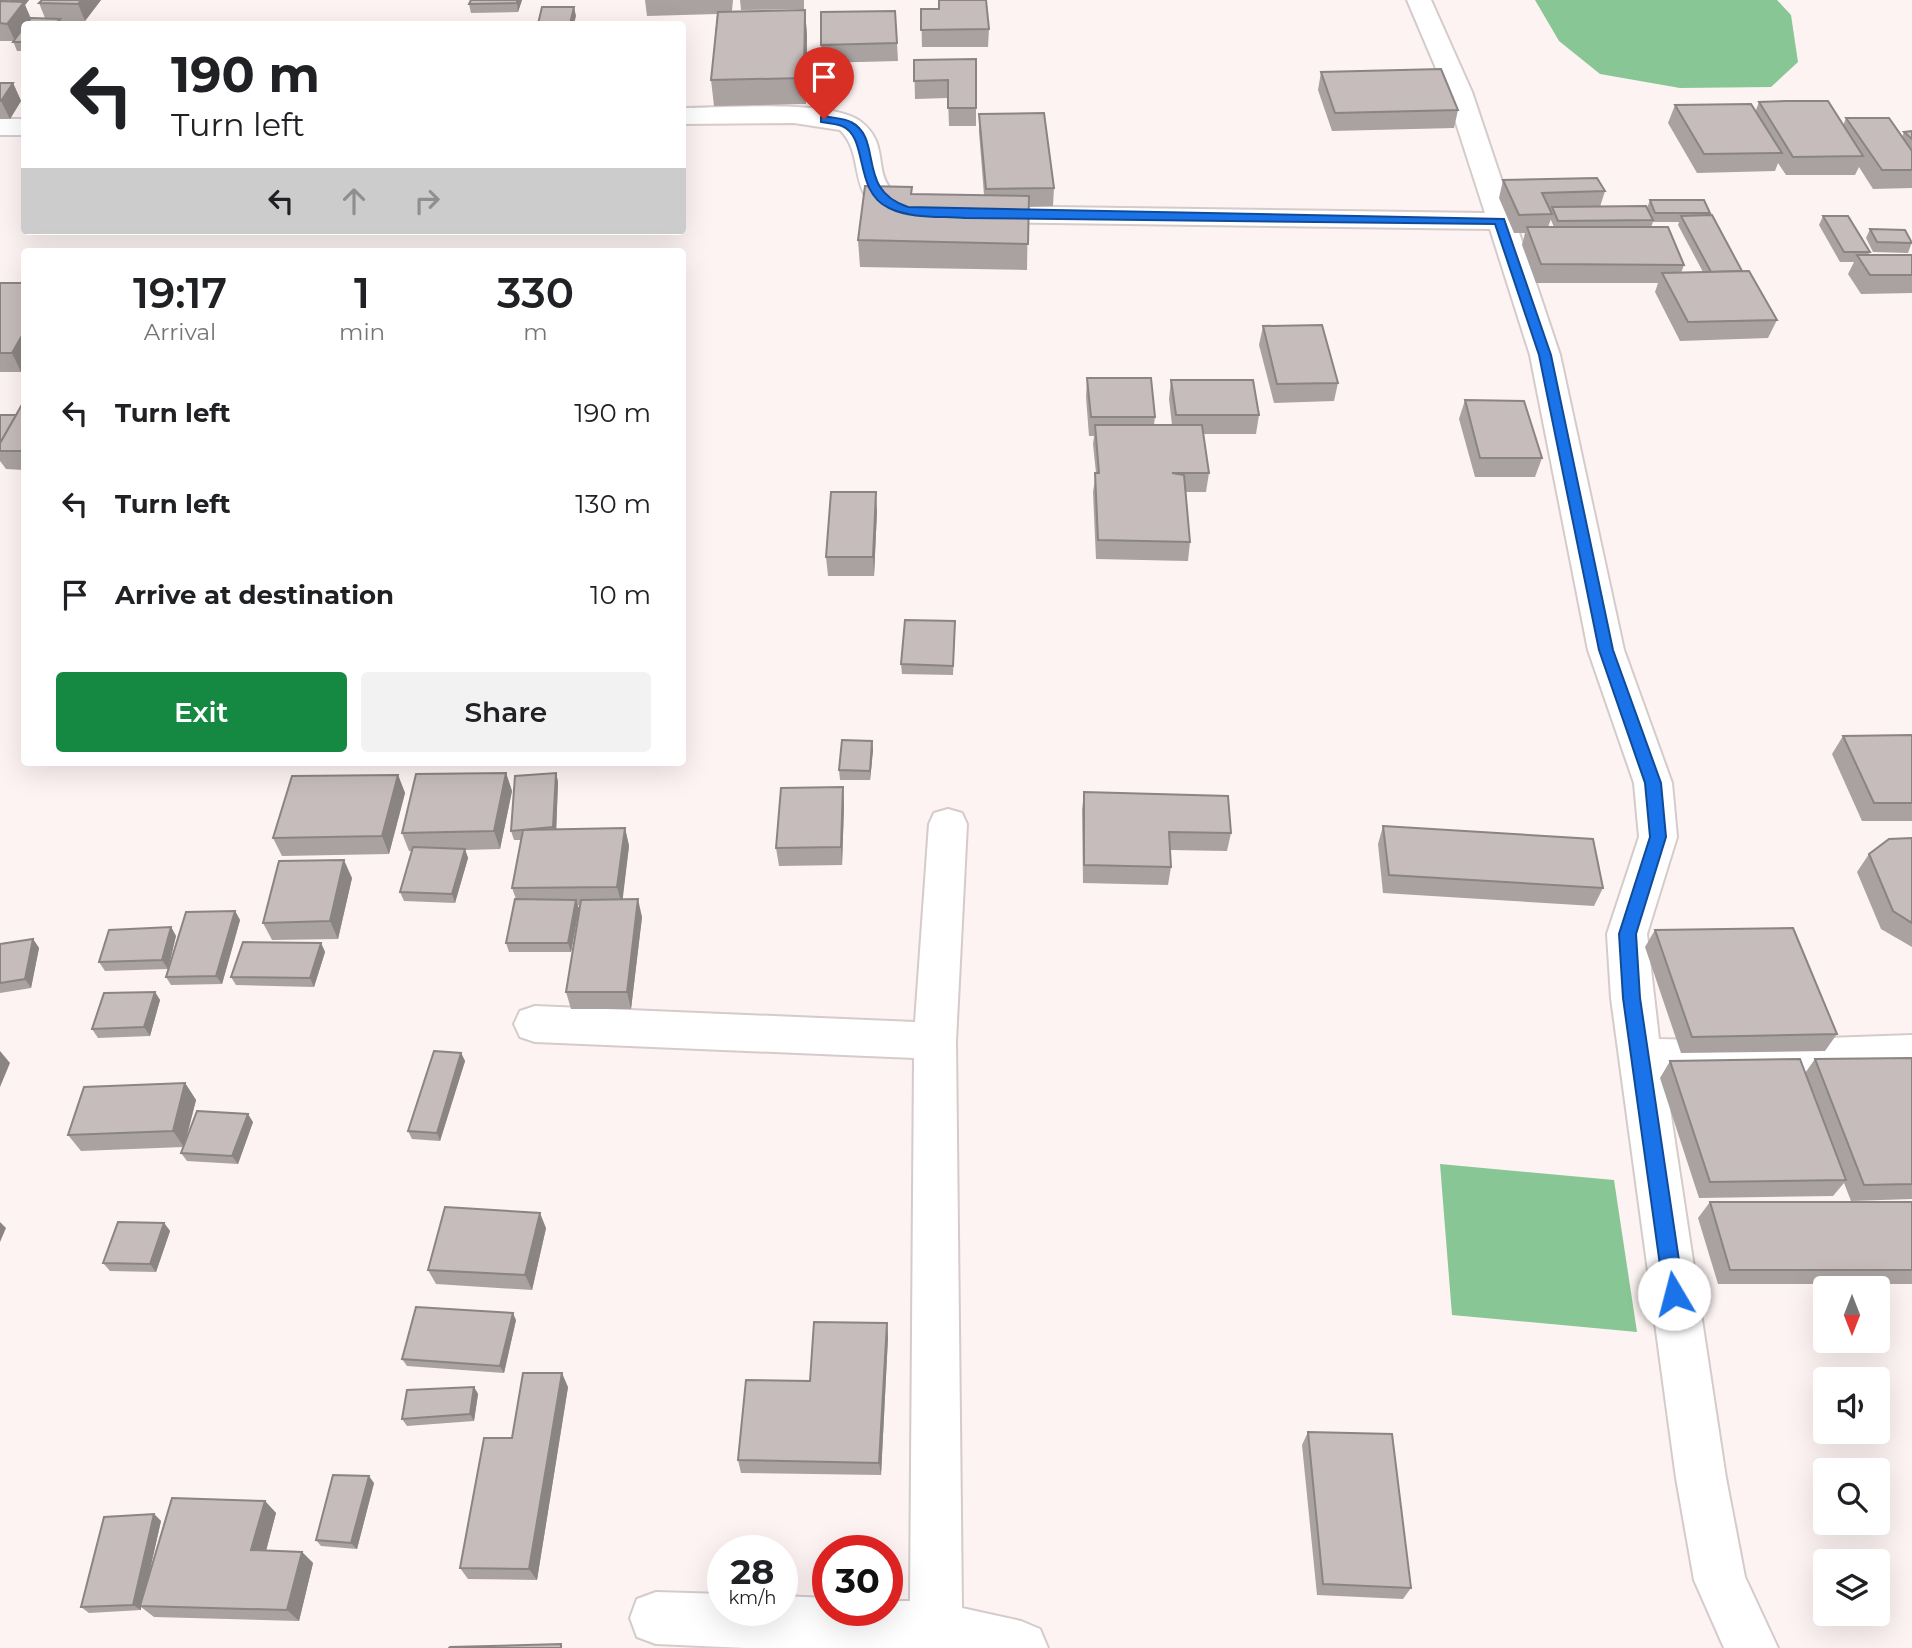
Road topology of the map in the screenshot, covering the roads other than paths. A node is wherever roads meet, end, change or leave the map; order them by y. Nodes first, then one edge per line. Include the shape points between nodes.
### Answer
1 (1419, 0) edge
2 (686, 116) edge
3 (0, 127) edge
4 (21, 127) edge
5 (1500, 221) junction
6 (948, 824) dead end
7 (535, 1024) dead end
8 (935, 1041) junction
9 (1912, 1053) edge
10 (1640, 1057) junction
11 (656, 1618) dead end
12 (936, 1629) junction
13 (1021, 1648) edge
14 (1751, 1648) edge

1 - 5 street via 1459,92
2 - 5 street via 780,116 848,124 859,134 873,190 907,211
3 - 4 street
5 - 10 street via 1545,355 1606,650 1653,783 1658,837 1627,934
6 - 8 street
7 - 8 street
8 - 12 street
9 - 10 street via 1752,1059
10 - 14 street via 1720,1580
11 - 12 street
12 - 13 street

